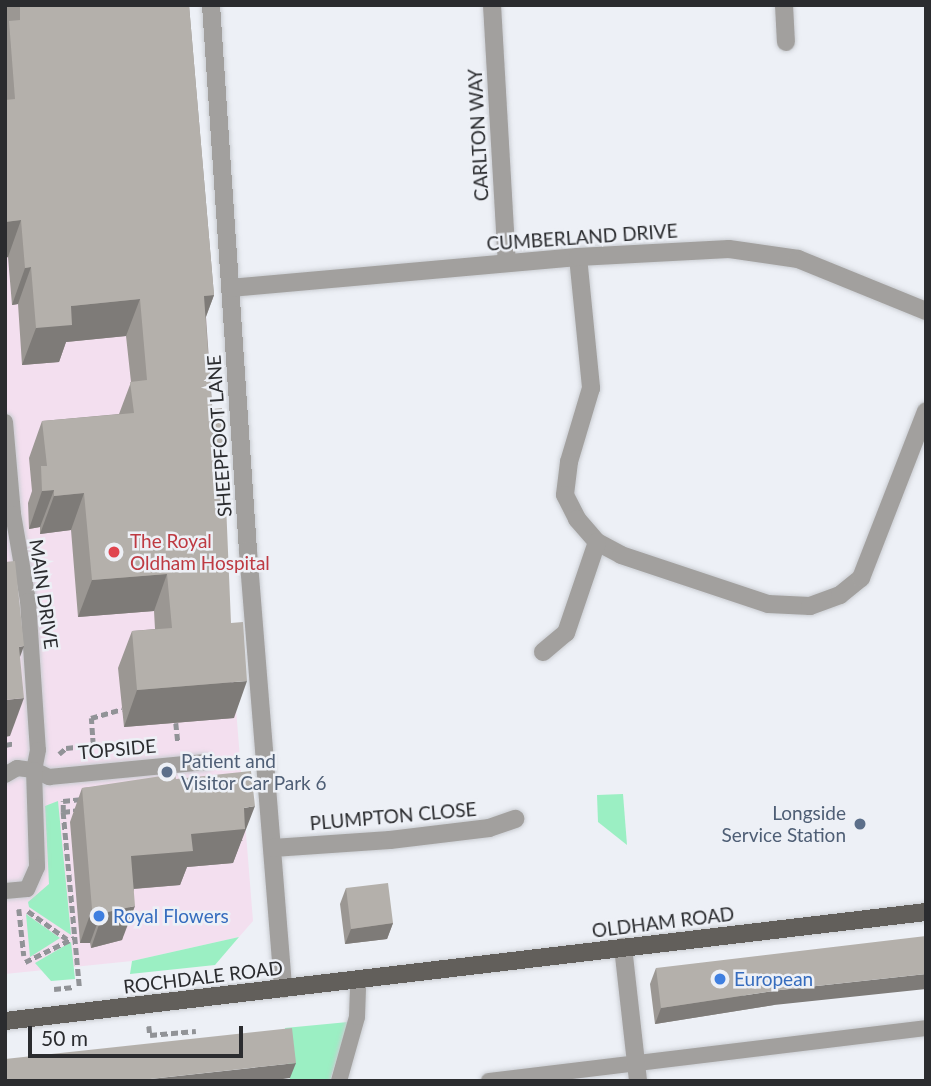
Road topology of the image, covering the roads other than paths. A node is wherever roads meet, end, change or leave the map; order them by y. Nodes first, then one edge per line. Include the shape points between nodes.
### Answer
1 (211, 5) edge
2 (492, 5) edge
3 (784, 5) edge
4 (786, 42) dead end
5 (578, 257) junction
6 (507, 262) junction
7 (230, 288) junction
8 (926, 311) edge
9 (926, 411) edge
10 (5, 422) edge
11 (597, 542) junction
12 (543, 652) dead end
13 (205, 762) dead end
14 (34, 770) junction
15 (5, 775) edge
16 (515, 819) dead end
17 (273, 848) junction
18 (5, 891) edge
19 (926, 912) edge
20 (623, 947) junction
21 (406, 974) joint
22 (358, 980) junction
23 (284, 989) junction
24 (5, 1020) edge
25 (926, 1027) edge
26 (637, 1073) edge
27 (340, 1081) edge
28 (489, 1081) edge

1 - 7 street, SHEEPFOOT LANE
2 - 6 street, CARLTON WAY
3 - 4 street
5 - 6 street, CUMBERLAND DRIVE
5 - 8 street, CUMBERLAND DRIVE via 729,249 798,259
5 - 11 street via 591,388 569,462 565,495 577,519
6 - 7 street, CUMBERLAND DRIVE
7 - 17 street, SHEEPFOOT LANE
9 - 11 street via 862,578 840,595 810,606 768,604 621,555
10 - 14 lane, MAIN DRIVE via 14,526 27,601 38,750
11 - 12 street via 565,633
13 - 14 lane, TOPSIDE via 49,776
14 - 15 lane via 17,768
14 - 18 lane, MAIN DRIVE via 35,879 27,888
16 - 17 street, PLUMPTON CLOSE via 489,828 390,840
17 - 23 street, SHEEPFOOT LANE
19 - 20 main road, OLDHAM ROAD
20 - 21 main road, OLDHAM ROAD
20 - 26 street
21 - 22 main road, ROCHDALE ROAD
22 - 23 main road, ROCHDALE ROAD
22 - 27 lane via 357,1017
23 - 24 main road, ROCHDALE ROAD
25 - 26 lane
26 - 28 lane

